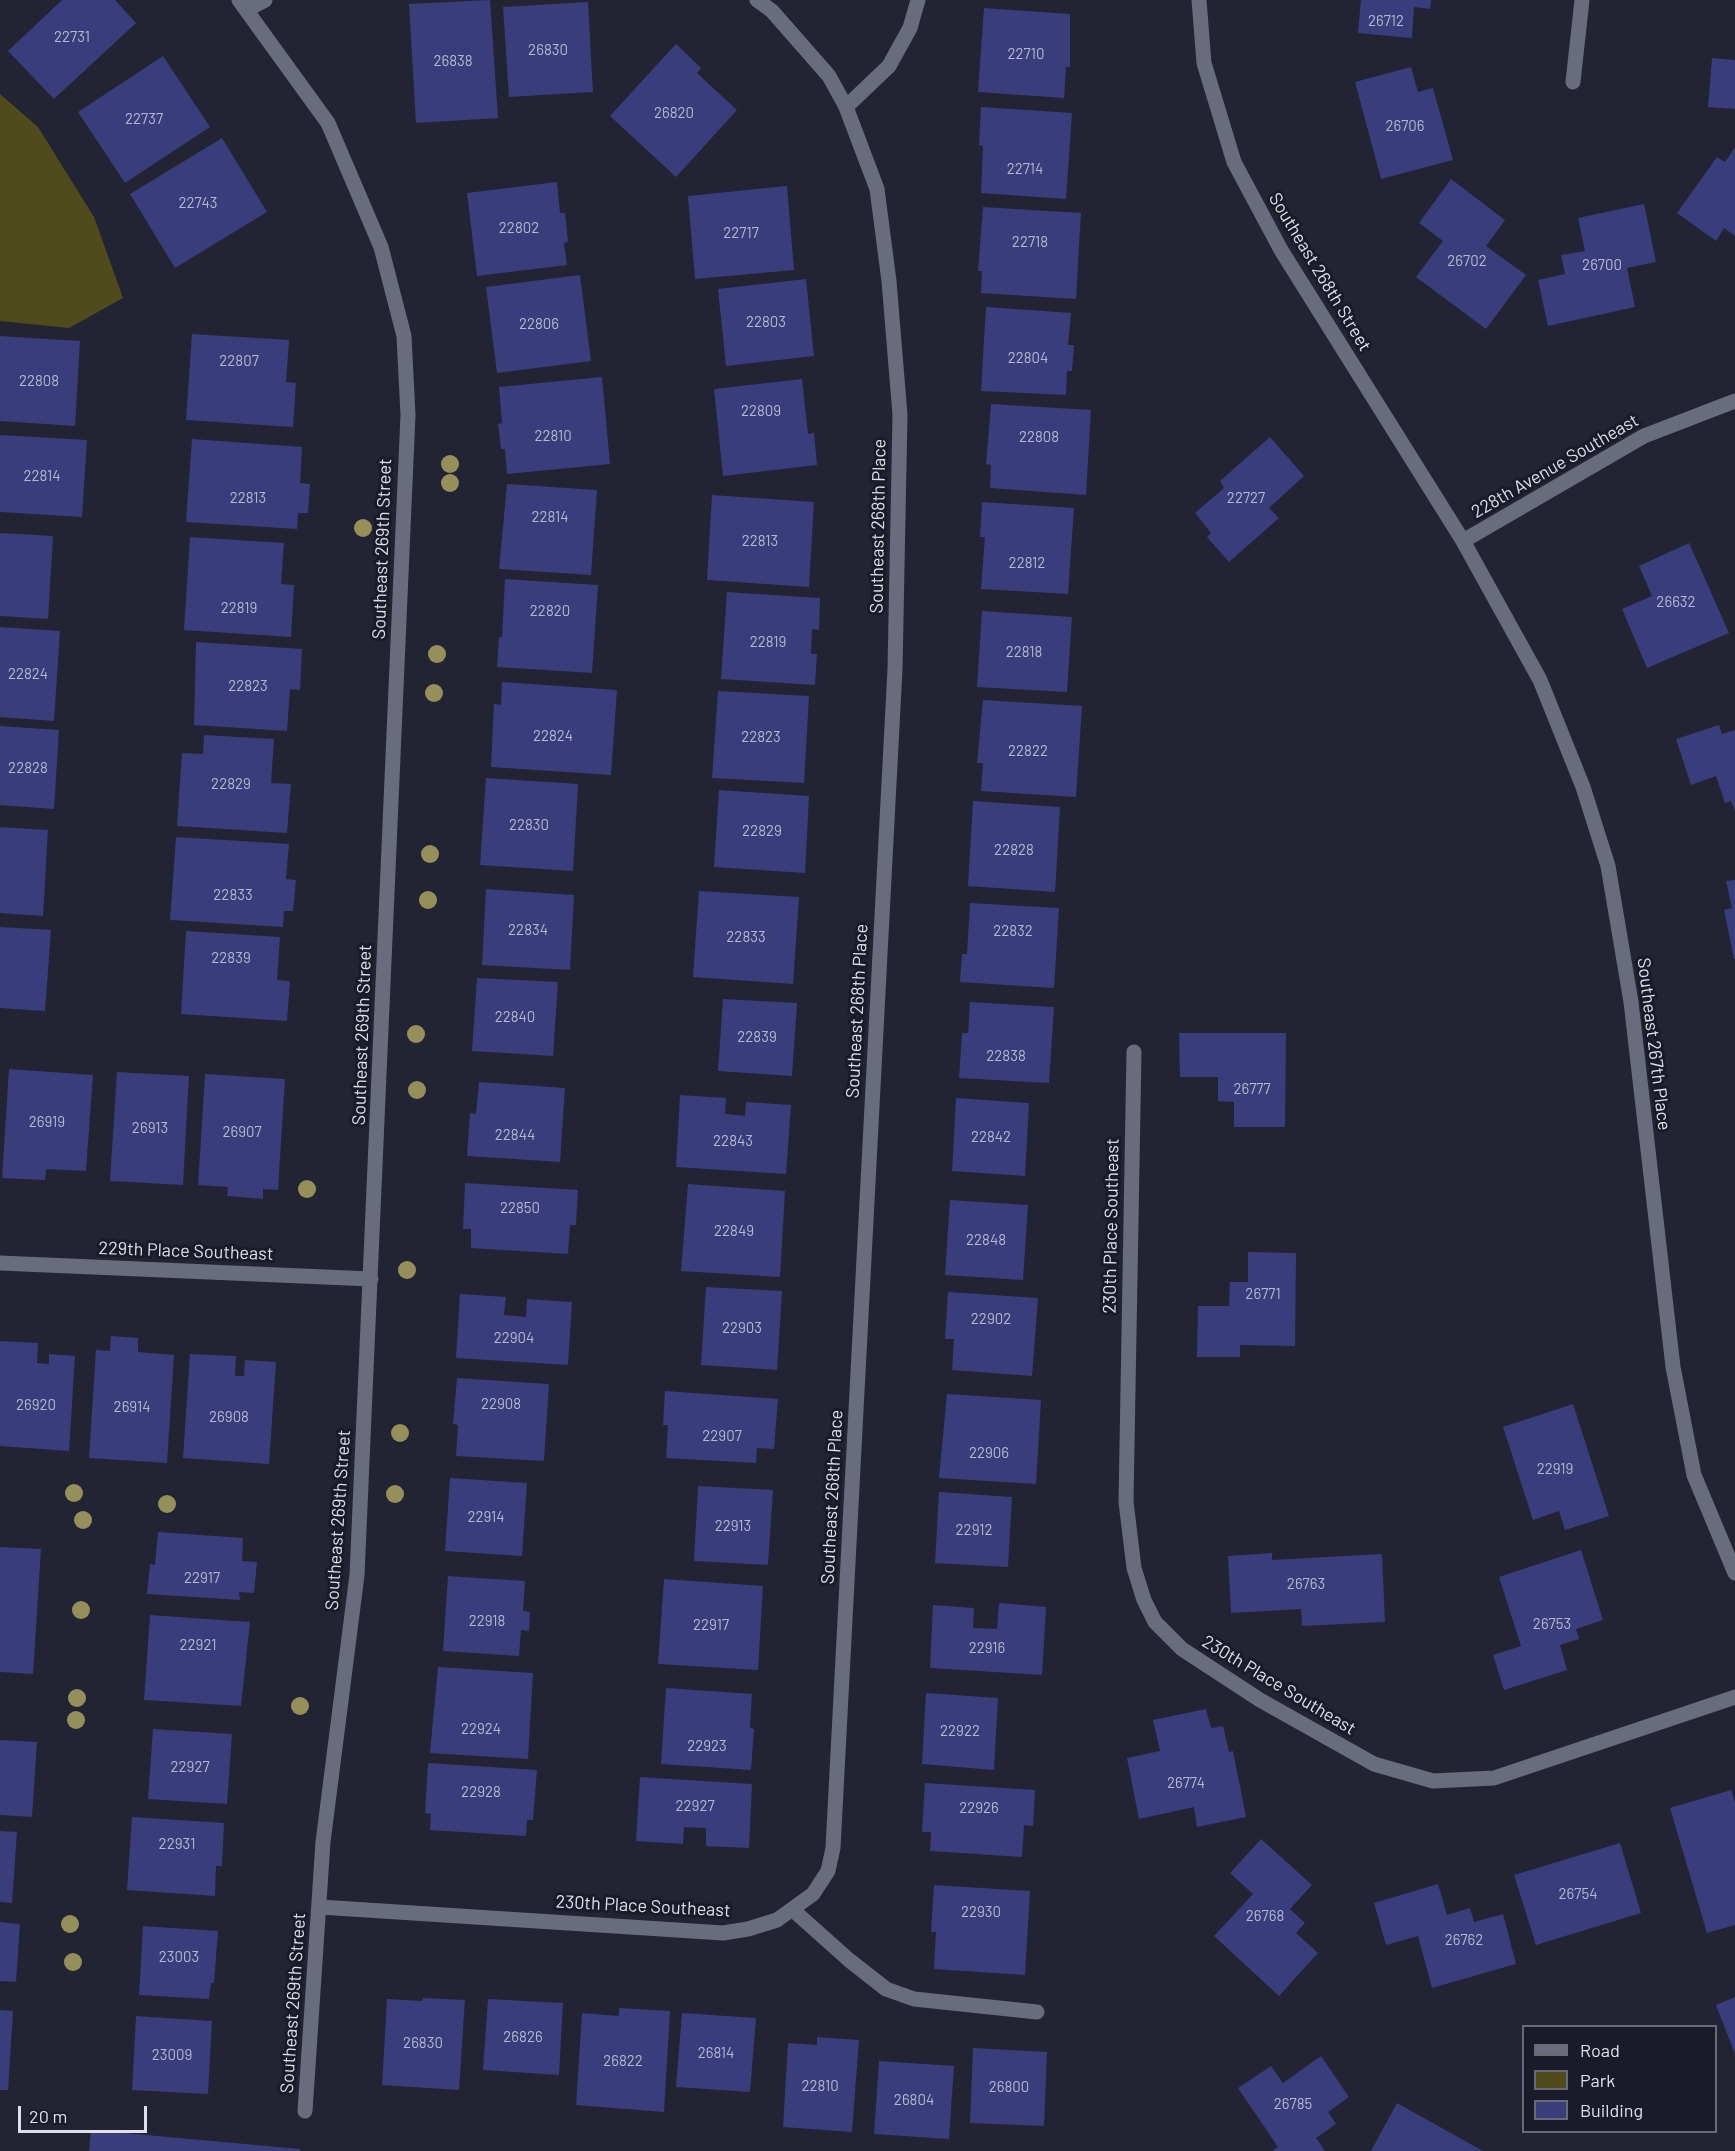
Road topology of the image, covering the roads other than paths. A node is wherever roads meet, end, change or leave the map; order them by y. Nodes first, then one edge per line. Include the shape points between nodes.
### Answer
1 (265, 0) edge
2 (757, 0) edge
3 (918, 0) edge
4 (1199, 0) edge
5 (1582, 0) edge
6 (244, 4) edge
7 (1573, 82) dead end
8 (846, 107) junction
9 (1735, 401) edge
10 (1463, 541) junction
11 (1134, 1052) dead end
12 (0, 1263) edge
13 (371, 1279) junction
14 (1735, 1573) edge
15 (1735, 1697) edge
16 (320, 1907) junction
17 (793, 1910) junction
18 (1037, 2012) dead end
19 (305, 2110) dead end

1 - 6 street
2 - 8 street, Southeast 268th Place via 772,11 829,76
3 - 8 street via 910,28 889,66
4 - 10 street, Southeast 268th Street via 1204,63 1234,162 1281,250
5 - 7 street
6 - 13 street, Southeast 269th Street via 328,123 381,247 404,336 408,415
8 - 17 street, Southeast 268th Place via 877,189 889,280 900,415 895,669 832,1848 828,1871 813,1894
9 - 10 street, 228th Avenue Southeast via 1644,436
10 - 14 street, Southeast 267th Place via 1540,680 1583,787 1608,866 1631,1002 1673,1367 1694,1475
11 - 15 street, 230th Place Southeast via 1126,1502 1134,1568 1155,1622 1182,1649 1260,1700 1374,1764 1433,1781 1494,1778
12 - 13 street, 229th Place Southeast
13 - 16 street, Southeast 269th Street via 357,1575 323,1842
16 - 17 street, 230th Place Southeast via 723,1933 777,1920
16 - 19 street, Southeast 269th Street
17 - 18 street via 885,1989 914,1999

